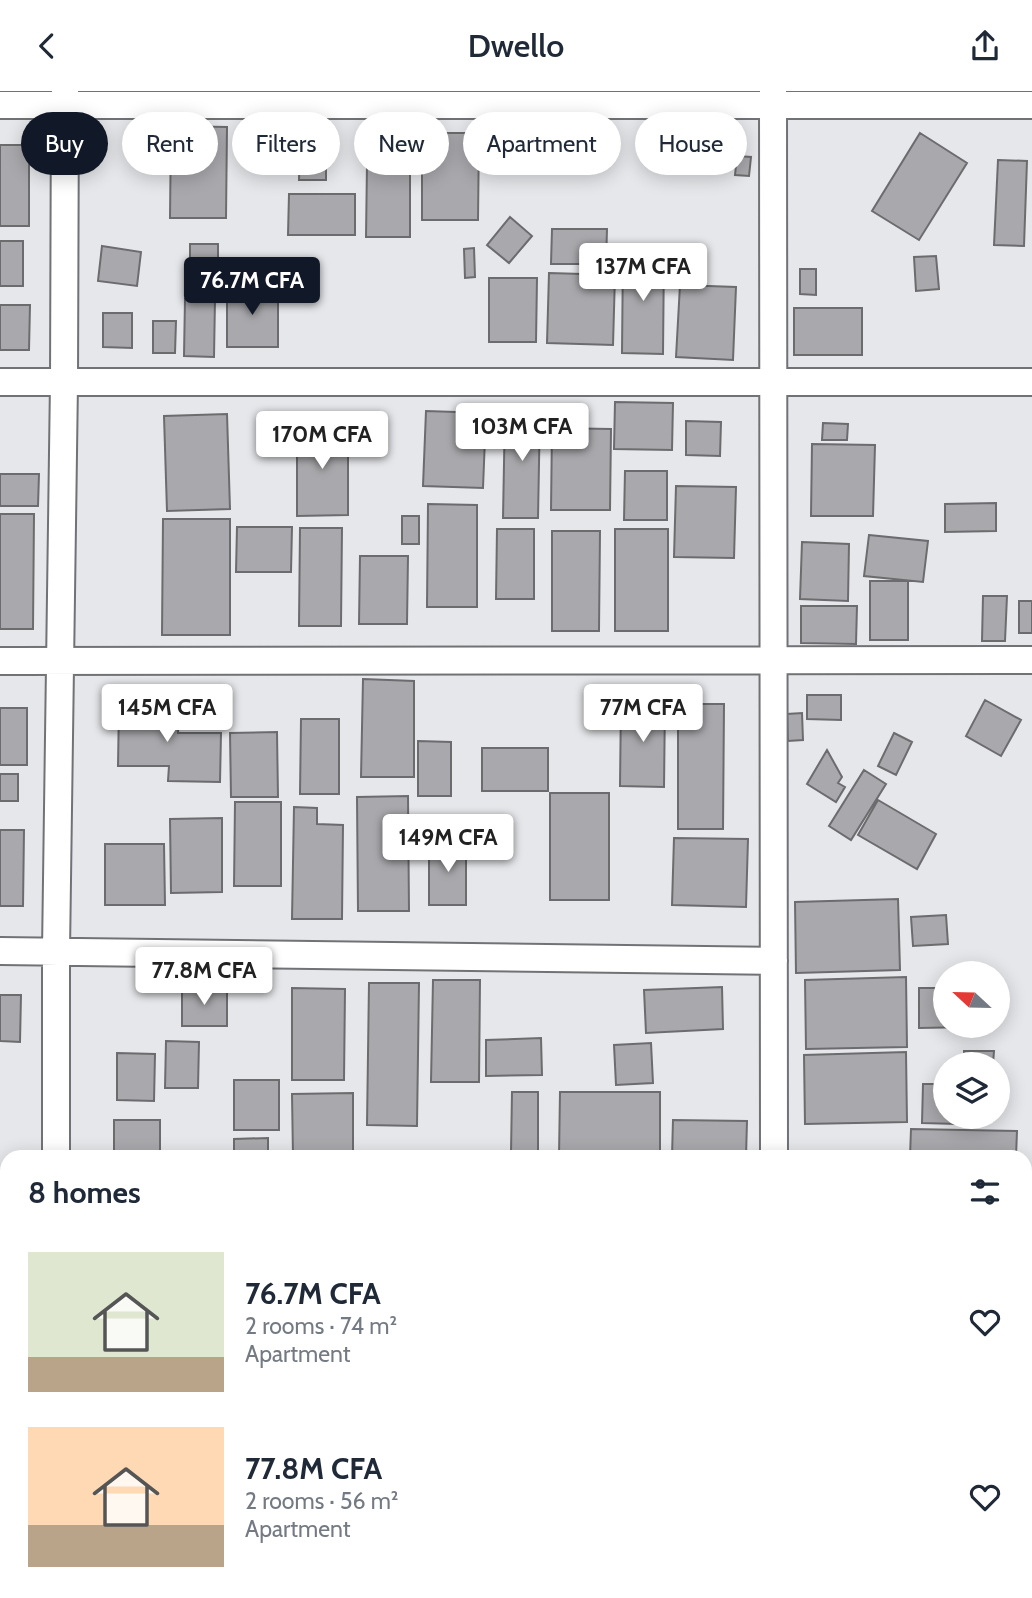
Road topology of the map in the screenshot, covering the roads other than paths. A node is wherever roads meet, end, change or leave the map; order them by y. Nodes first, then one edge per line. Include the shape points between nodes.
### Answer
1 (773, 98) edge
2 (64, 99) edge
3 (0, 105) edge
4 (1032, 105) edge
5 (0, 382) edge
6 (64, 382) junction
7 (773, 382) junction
8 (1032, 382) edge
9 (774, 660) junction
10 (1032, 660) edge
11 (0, 661) edge
12 (61, 661) junction
13 (0, 951) edge
14 (56, 951) junction
15 (774, 961) junction
16 (56, 1150) edge
17 (774, 1150) edge

1 - 2 street
1 - 4 street
1 - 7 street
2 - 3 street
2 - 6 street
5 - 6 street
6 - 7 street
6 - 12 street
7 - 8 street
7 - 9 street
9 - 10 street
9 - 12 street
9 - 15 street
11 - 12 street
12 - 14 street
13 - 14 street
14 - 15 street
14 - 16 street
15 - 17 street

